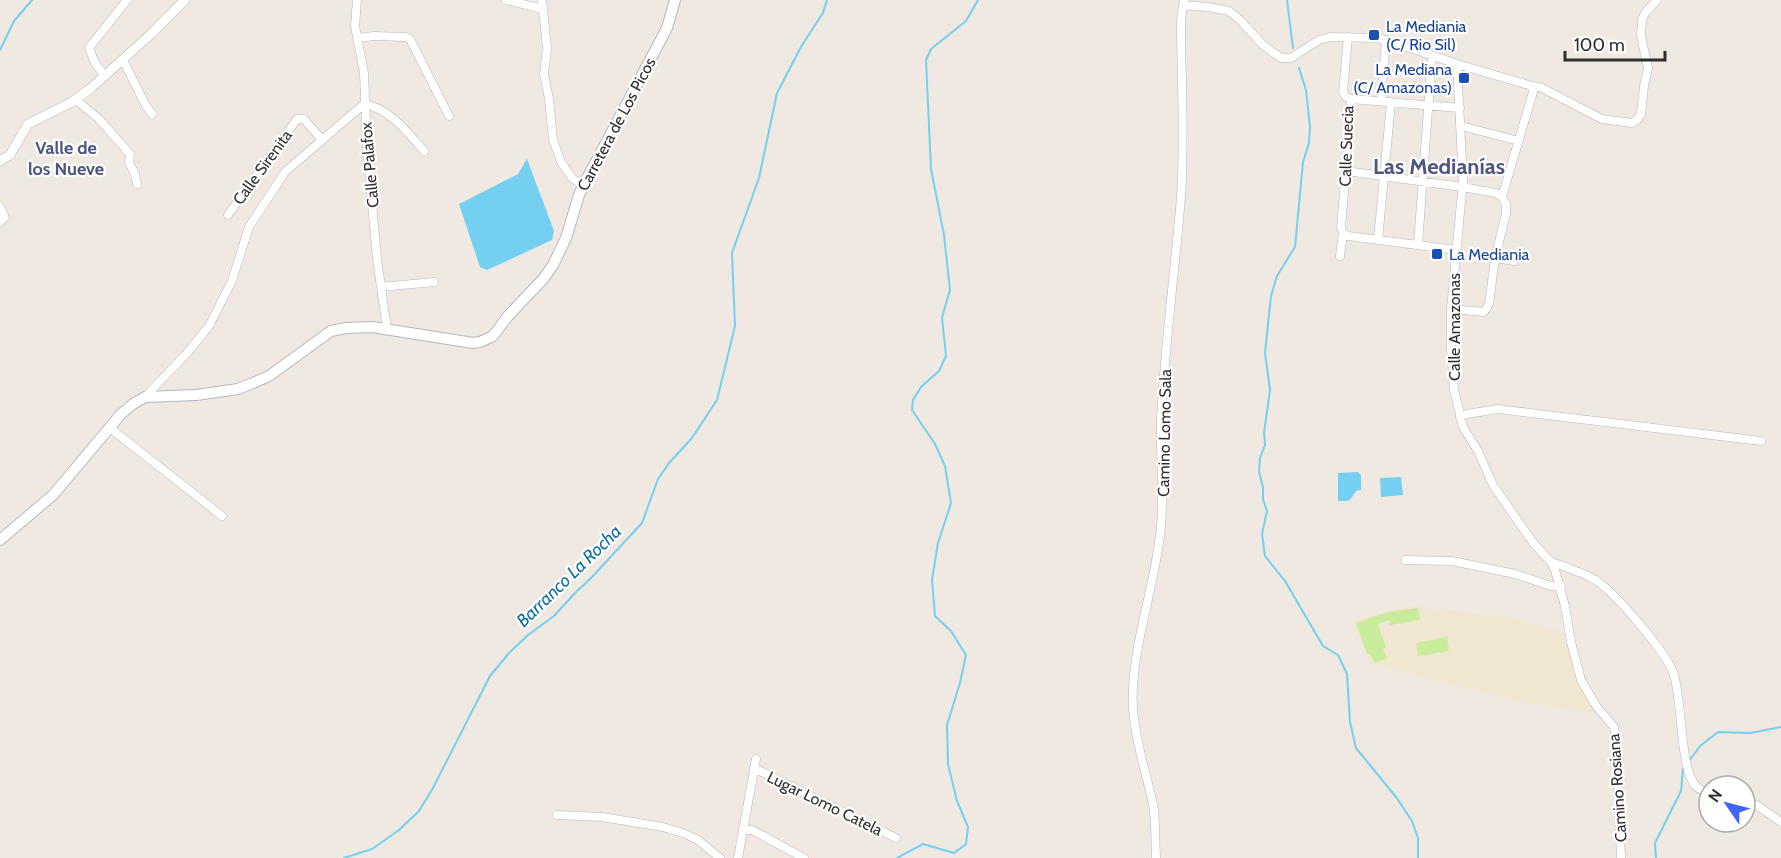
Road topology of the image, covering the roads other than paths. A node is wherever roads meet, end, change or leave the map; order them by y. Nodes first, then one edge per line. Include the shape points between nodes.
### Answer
1 (127, 0) edge
2 (185, 0) edge
3 (357, 0) edge
4 (506, 0) edge
5 (542, 0) edge
6 (675, 0) edge
7 (1657, 0) edge
8 (1183, 2) edge
9 (543, 9) junction
10 (1348, 37) junction
11 (358, 38) junction
12 (1386, 40) junction
13 (1432, 56) junction
14 (123, 60) junction
15 (1457, 64) junction
16 (105, 76) junction
17 (1532, 86) junction
18 (75, 99) junction
19 (1351, 99) junction
20 (1381, 100) junction
21 (1391, 102) junction
22 (364, 105) junction
23 (1429, 105) junction
24 (1460, 108) junction
25 (152, 114) dead end
26 (449, 116) dead end
27 (1461, 126) junction
28 (322, 140) junction
29 (1519, 141) junction
30 (424, 151) dead end
31 (0, 161) edge
32 (1346, 171) junction
33 (1384, 176) junction
34 (1423, 182) junction
35 (138, 184) dead end
36 (583, 186) junction
37 (1462, 186) junction
38 (1502, 197) junction
39 (0, 207) edge
40 (228, 215) dead end
41 (0, 222) edge
42 (1343, 233) junction
43 (1378, 240) junction
44 (1418, 244) junction
45 (1456, 250) junction
46 (1340, 256) dead end
47 (1496, 258) junction
48 (1514, 261) dead end
49 (434, 282) dead end
50 (381, 287) junction
51 (1451, 309) junction
52 (387, 329) junction
53 (145, 397) junction
54 (1460, 417) junction
55 (110, 428) junction
56 (1761, 441) dead end
57 (222, 516) dead end
58 (0, 540) edge
59 (1405, 560) dead end
60 (1551, 562) junction
61 (1561, 586) junction
62 (756, 759) dead end
63 (754, 768) junction
64 (1697, 787) edge
65 (1757, 806) edge
66 (557, 815) dead end
67 (1781, 822) edge
68 (743, 830) junction
69 (896, 838) dead end
70 (720, 858) edge
71 (738, 858) edge
72 (804, 858) edge
73 (1156, 858) edge
74 (1621, 858) edge

1 - 16 street via 89,48
2 - 14 street
3 - 11 street, Calle Palafox
4 - 9 street
5 - 9 street
6 - 36 main road, Carretera de Los Picos via 667,28
7 - 17 street via 1642,20 1648,68 1637,120 1632,123 1602,118
8 - 10 street via 1229,11 1281,58 1292,58 1319,40
8 - 73 street, Camino Lomo Sala via 1183,148 1161,420 1162,516 1132,690 1153,806
9 - 36 street via 547,48 544,74 553,140 561,162
10 - 12 street
10 - 19 street, Calle Suecia via 1343,92
11 - 22 street, Calle Palafox via 366,92
11 - 26 street via 410,39
12 - 13 street
12 - 20 street
13 - 15 street
13 - 23 street
14 - 16 street
14 - 25 street
15 - 17 street
15 - 24 street, Calle Amazonas
16 - 18 street
17 - 29 street
18 - 31 street via 28,124 10,155
18 - 35 street via 130,154 129,163
19 - 20 street
19 - 32 street, Calle Suecia
20 - 21 street
21 - 23 street
21 - 33 street
22 - 28 street
22 - 30 street via 386,113
22 - 50 street, Calle Palafox
23 - 24 street
23 - 34 street
24 - 27 street, Calle Amazonas
27 - 29 street
27 - 37 street, Calle Amazonas
28 - 40 street, Calle Sirenita via 304,119 297,119
28 - 53 street via 285,172 249,227 232,281 209,326
29 - 38 street
32 - 33 street
32 - 42 street, Calle Suecia
33 - 34 street
33 - 43 street
34 - 37 street
34 - 44 street
36 - 52 main road, Carretera de Los Picos via 553,265 493,336 473,343
37 - 38 street
37 - 45 street, Calle Amazonas
38 - 47 street via 1506,214
39 - 41 street via 5,217
42 - 43 street
42 - 46 street, Calle Suecia
43 - 44 street
44 - 45 street
45 - 51 street, Calle Amazonas
47 - 48 street
47 - 51 street via 1489,304 1484,312
49 - 50 street
50 - 52 street, Calle Palafox
51 - 54 street, Calle Amazonas via 1454,390
52 - 53 main road, Carretera de Los Picos via 332,331 269,376 238,389
53 - 55 main road via 121,414
54 - 56 street via 1498,409
54 - 60 street, Calle Amazonas via 1493,485
55 - 57 street
55 - 58 main road via 52,495
59 - 61 street via 1452,561
60 - 61 street, Camino Rosiana
60 - 64 street via 1579,572 1609,591 1664,658 1673,672 1685,758
61 - 74 street, Camino Rosiana via 1581,680 1614,727
62 - 63 street, Lugar Lomo Catela
63 - 68 street, Lugar Lomo Catela
63 - 69 street, Lugar Lomo Catela
65 - 67 street
66 - 70 street via 602,817 683,832
68 - 71 street, Lugar Lomo Catela
68 - 72 street via 752,830

